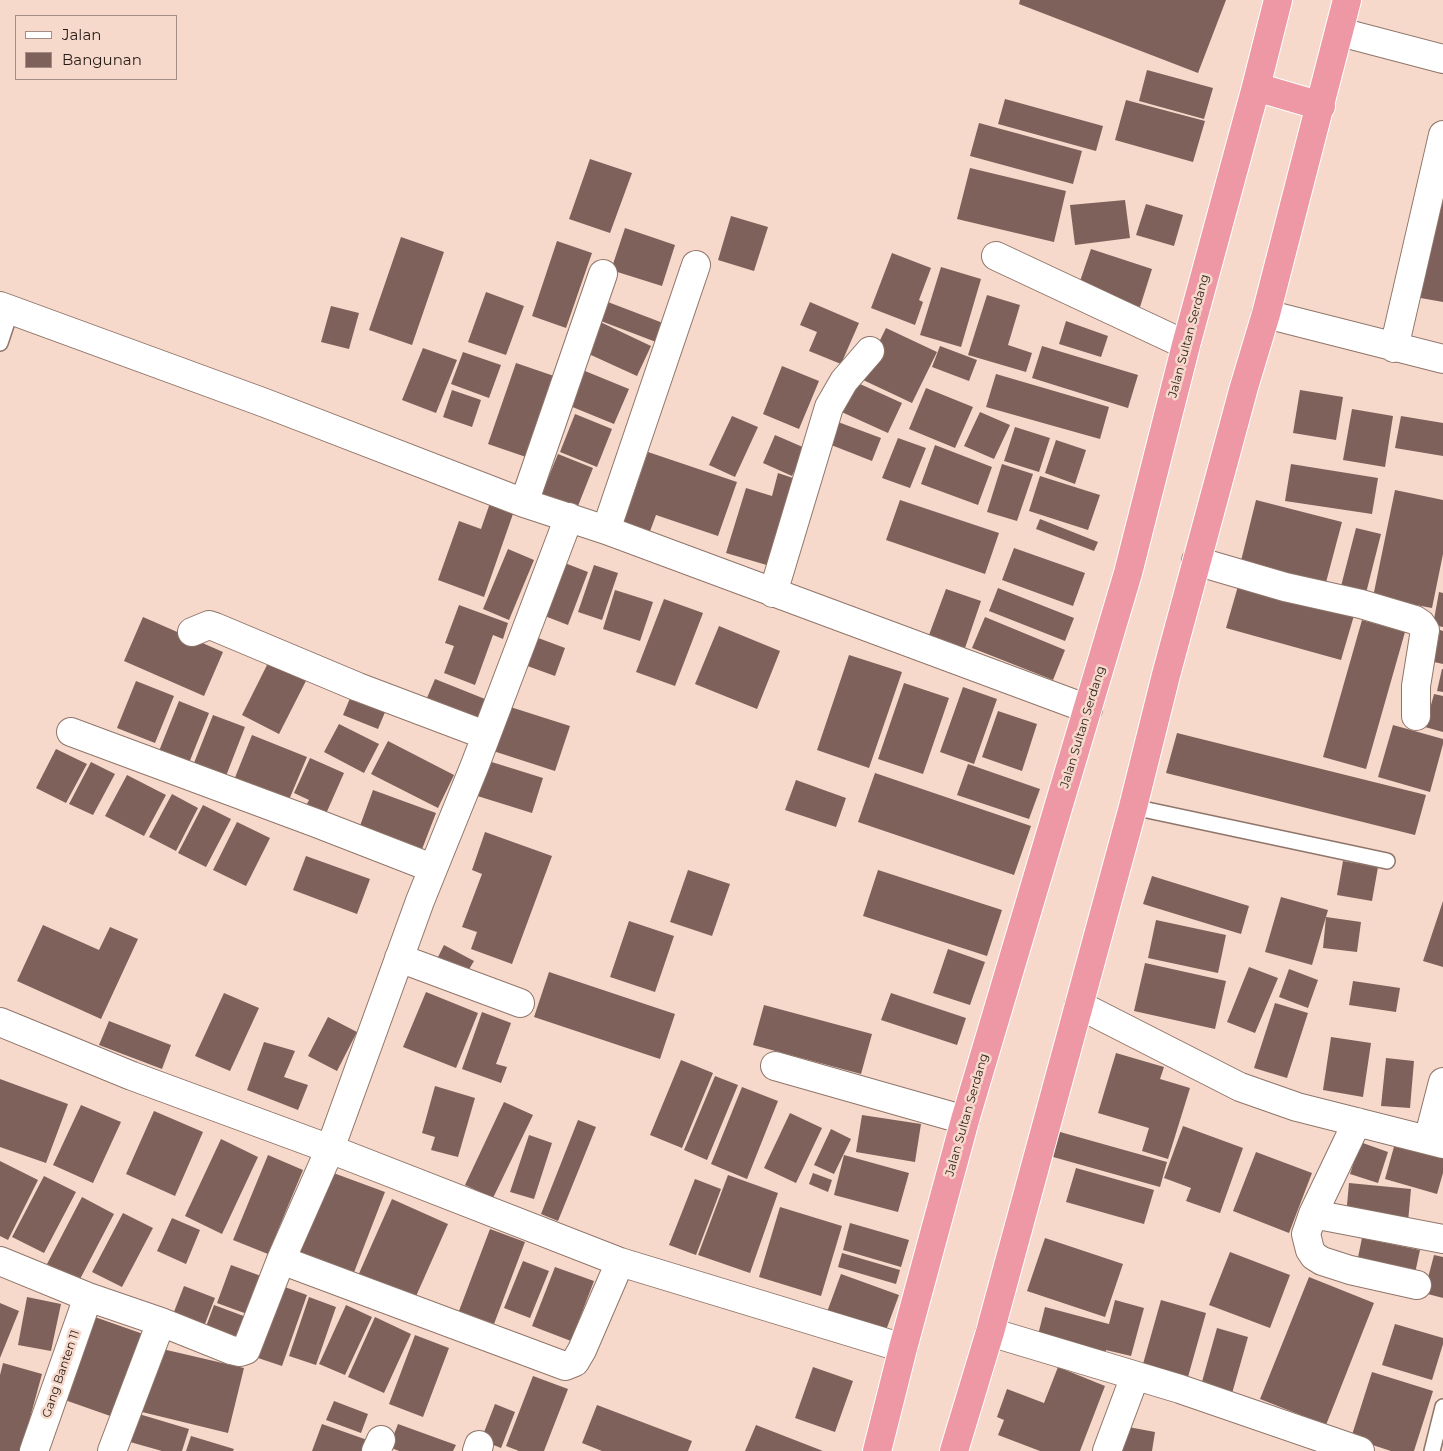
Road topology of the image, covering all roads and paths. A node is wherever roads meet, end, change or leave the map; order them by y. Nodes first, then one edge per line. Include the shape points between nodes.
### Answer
1 (1278, 0) edge
2 (1347, 0) edge
3 (1340, 32) junction
4 (1443, 60) edge
5 (1256, 87) junction
6 (1320, 106) junction
7 (1443, 135) edge
8 (996, 256) dead end
9 (696, 265) dead end
10 (603, 274) dead end
11 (5, 308) edge
12 (1266, 314) junction
13 (0, 344) edge
14 (1186, 345) junction
15 (1394, 348) junction
16 (870, 351) dead end
17 (1443, 359) edge
18 (524, 502) junction
19 (569, 517) junction
20 (606, 530) junction
21 (1196, 561) junction
22 (773, 593) junction
23 (192, 632) dead end
24 (1088, 709) junction
25 (1416, 716) dead end
26 (71, 732) dead end
27 (486, 734) junction
28 (1133, 807) junction
29 (1387, 861) dead end
30 (432, 868) junction
31 (399, 958) junction
32 (520, 1003) dead end
33 (1080, 1005) junction
34 (0, 1022) edge
35 (775, 1066) dead end
36 (1443, 1082) edge
37 (965, 1120) junction
38 (1358, 1122) junction
39 (1436, 1142) edge
40 (330, 1149) junction
41 (1313, 1214) junction
42 (1443, 1239) edge
43 (281, 1260) junction
44 (0, 1261) edge
45 (620, 1262) junction
46 (1417, 1285) dead end
47 (88, 1297) junction
48 (160, 1322) junction
49 (990, 1332) junction
50 (903, 1348) junction
51 (1135, 1376) junction
52 (1443, 1406) edge
53 (34, 1451) edge
54 (112, 1451) edge
55 (877, 1451) edge
56 (954, 1451) edge
57 (1107, 1451) edge
58 (1360, 1451) edge
59 (1432, 1451) edge

1 - 5 highway, Jalan Sultan Serdang
2 - 3 highway
3 - 4 street
3 - 6 highway
5 - 6 highway
5 - 14 highway, Jalan Sultan Serdang
6 - 12 highway
7 - 15 street
8 - 14 street
9 - 20 street
10 - 18 street
11 - 13 lane
11 - 18 street
12 - 15 street
12 - 21 highway
14 - 24 highway, Jalan Sultan Serdang via 1128,573
15 - 17 street
16 - 22 street via 844,381 829,407
18 - 19 street
19 - 20 street
19 - 27 street
20 - 22 street
21 - 25 street via 1285,588 1362,604 1421,624 1425,630 1416,686
21 - 28 highway
22 - 24 street
23 - 27 street via 209,625 215,627 358,687
24 - 37 highway, Jalan Sultan Serdang
26 - 30 street
27 - 30 street
28 - 29 lane
28 - 33 highway
30 - 31 street
31 - 32 street
31 - 40 street
33 - 38 street via 1240,1087 1297,1107
33 - 49 highway
34 - 40 street via 132,1076
35 - 37 street
36 - 39 street
37 - 50 highway, Jalan Sultan Serdang
38 - 39 street
38 - 41 street
40 - 43 street
40 - 45 street
41 - 42 street
41 - 46 street via 1306,1234 1314,1256 1322,1261
43 - 45 street via 565,1366 575,1362 582,1350
43 - 48 street via 246,1350 231,1350
44 - 47 street
45 - 50 street
47 - 48 street
47 - 53 street, Gang Banten 11
48 - 54 street
49 - 51 street
49 - 56 highway
50 - 55 highway, Jalan Sultan Serdang
51 - 57 street
51 - 58 street
52 - 59 lane

